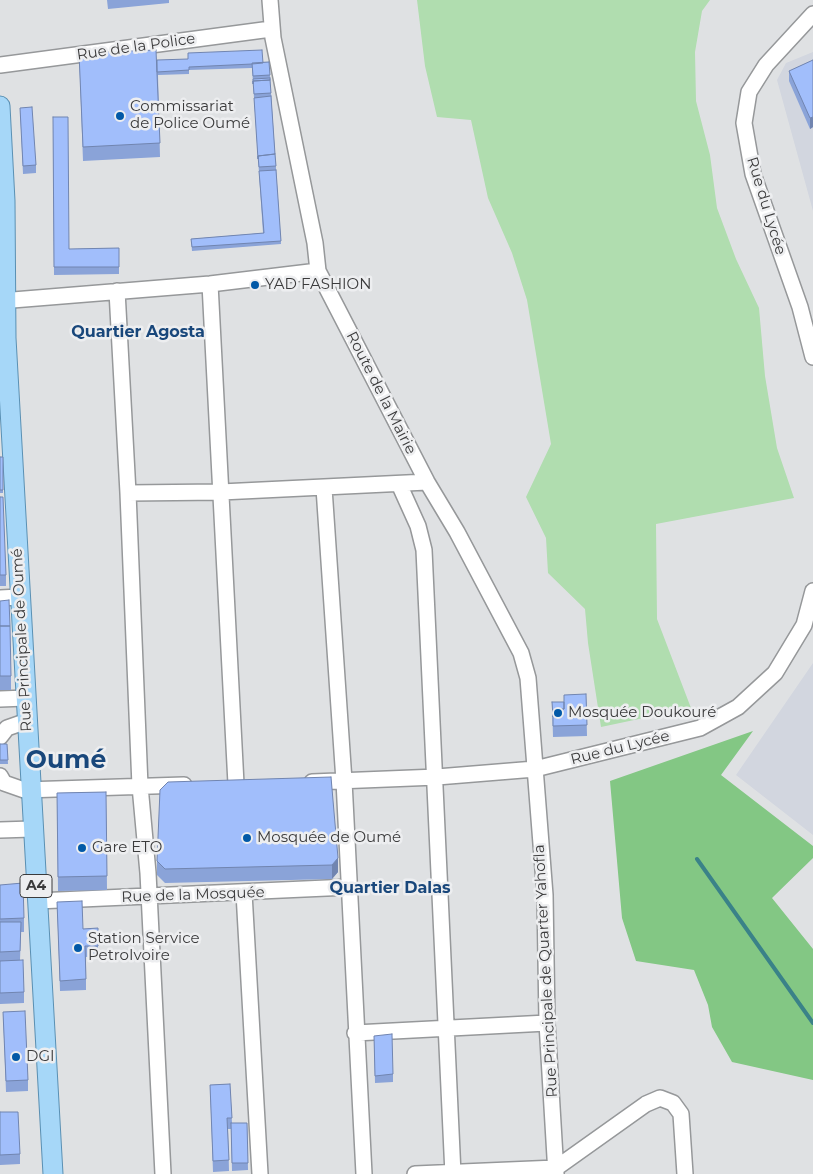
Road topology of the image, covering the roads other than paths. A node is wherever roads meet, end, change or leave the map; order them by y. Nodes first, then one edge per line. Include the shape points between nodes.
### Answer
1 (270, 0) edge
2 (813, 14) edge
3 (271, 29) junction
4 (0, 65) edge
5 (0, 106) edge
6 (318, 270) junction
7 (210, 284) junction
8 (117, 292) junction
9 (3, 301) edge
10 (813, 357) edge
11 (5, 404) edge
12 (427, 482) junction
13 (399, 484) junction
14 (324, 488) junction
15 (221, 492) junction
16 (128, 493) junction
17 (7, 502) edge
18 (813, 590) edge
19 (19, 597) junction
20 (0, 598) edge
21 (808, 627) edge
22 (26, 698) junction
23 (0, 699) edge
24 (27, 721) junction
25 (0, 737) edge
26 (535, 769) junction
27 (0, 776) edge
28 (436, 777) junction
29 (344, 781) junction
30 (295, 783) edge
31 (236, 784) junction
32 (255, 784) edge
33 (198, 785) edge
34 (217, 785) edge
35 (140, 786) junction
36 (31, 790) junction
37 (32, 829) junction
38 (0, 830) edge
39 (349, 887) junction
40 (244, 893) junction
41 (148, 897) junction
42 (37, 901) junction
43 (547, 1023) junction
44 (446, 1028) junction
45 (355, 1033) junction
46 (556, 1171) edge
47 (453, 1173) edge
48 (53, 1174) edge
49 (163, 1174) edge
50 (260, 1174) edge
51 (364, 1174) edge
52 (415, 1174) edge
53 (685, 1174) edge

1 - 3 street, Route de la Mairie
2 - 10 street, Rue du Lycée via 766,65 749,92 744,123 753,174 800,307
3 - 4 street, Rue de la Police
3 - 6 street, Route de la Mairie
5 - 9 main road, Rue Principale de Oumé / A4 via 5,201
6 - 7 street
6 - 12 street, Route de la Mairie
7 - 8 street
7 - 15 street
8 - 9 street
8 - 16 street
9 - 11 main road, Rue Principale de Oumé / A4
11 - 17 main road, Rue Principale de Oumé / A4
12 - 13 street
12 - 26 street, Route de la Mairie via 521,653 528,678
13 - 14 street
13 - 28 street via 418,526 424,550
14 - 15 street
14 - 29 street
15 - 16 street
15 - 31 street
16 - 35 street
17 - 19 main road, Rue Principale de Oumé / A4
18 - 21 street, Rue du Lycée
19 - 20 street
19 - 22 main road, Rue Principale de Oumé / A4
21 - 26 street, Rue du Lycée via 775,673 738,708 700,728
22 - 23 street
22 - 24 main road, Rue Principale de Oumé / A4
24 - 25 street via 7,728
24 - 36 main road, Rue Principale de Oumé / A4
26 - 28 street, Rue du Lycée
26 - 43 street, Rue Principale de Quarter Yahofla via 545,895
27 - 36 street via 4,783 15,788
28 - 29 street, Rue du Lycée
28 - 44 street
29 - 30 street, Rue du Lycée
29 - 39 street
31 - 32 street
31 - 34 street
33 - 35 street
35 - 36 street
35 - 41 street
36 - 37 main road, Rue Principale de Oumé / A4
37 - 38 street
37 - 42 main road, Rue Principale de Oumé / A4
39 - 40 street, Rue de la Mosquée
39 - 45 street
40 - 41 street, Rue de la Mosquée
40 - 50 street
41 - 42 street, Rue de la Mosquée
41 - 49 street
42 - 48 main road, Rue Principale de Oumé / A4
43 - 44 street
43 - 46 street, Rue Principale de Quarter Yahofla
44 - 45 street
44 - 47 street
45 - 51 street
46 - 47 street
46 - 53 street via 646,1104 660,1098 673,1103 681,1114
47 - 52 street

